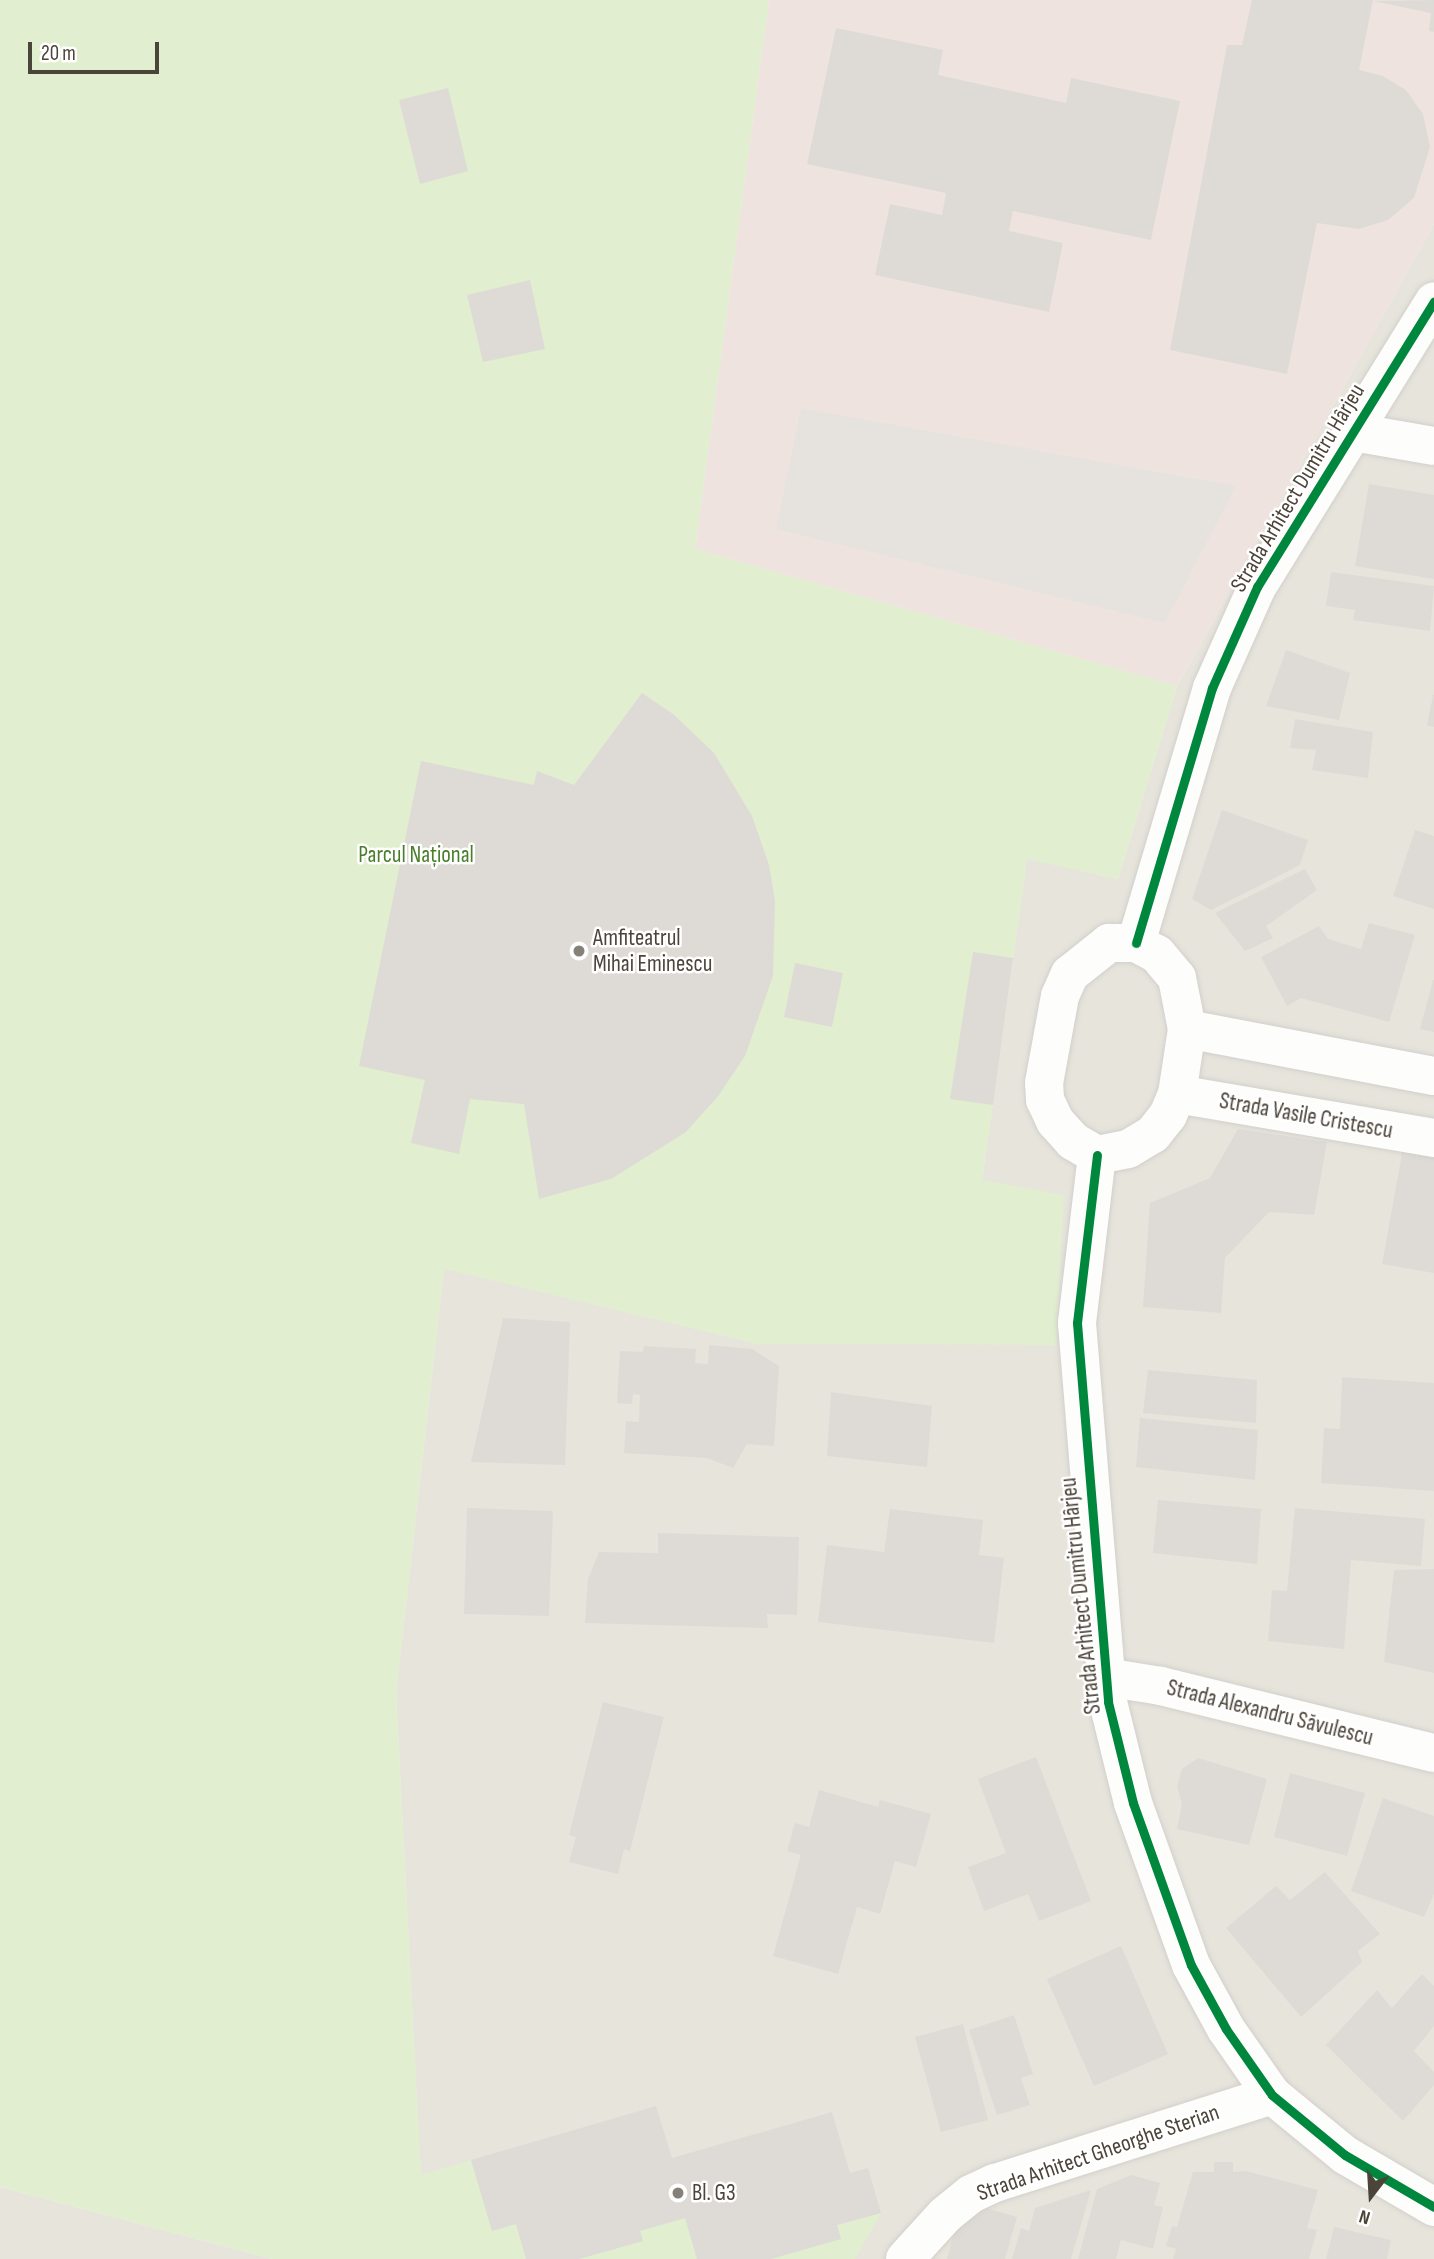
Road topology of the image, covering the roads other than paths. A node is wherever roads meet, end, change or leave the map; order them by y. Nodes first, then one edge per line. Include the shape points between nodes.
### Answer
1 (1434, 301) edge
2 (1353, 432) junction
3 (1434, 446) edge
4 (1136, 943) junction
5 (1187, 1029) junction
6 (1434, 1076) edge
7 (1177, 1094) junction
8 (1434, 1138) edge
9 (1097, 1155) junction
10 (1105, 1676) junction
11 (1434, 1754) edge
12 (1272, 2095) junction
13 (1434, 2207) edge
14 (905, 2259) edge

1 - 2 street, Strada Arhitect Dumitru Hârjeu
2 - 3 street
2 - 4 street, Strada Arhitect Dumitru Hârjeu via 1257,587 1212,688
4 - 5 street via 1157,954 1177,978
4 - 9 street via 1109,943 1087,955 1070,974 1060,996 1045,1100 1055,1121 1073,1141
5 - 6 street
5 - 7 street
7 - 8 street, Strada Vasile Cristescu
7 - 9 street via 1153,1134 1128,1149
9 - 10 street, Strada Arhitect Dumitru Hârjeu via 1077,1323
10 - 11 street, Strada Alexandru Săvulescu
10 - 12 street, Strada Arhitect Dumitru Hârjeu via 1133,1803 1191,1965 1226,2029
12 - 13 street, Strada Arhitect Dumitru Hârjeu via 1345,2155
12 - 14 street, Strada Arhitect Gheorghe Sterian via 995,2183 971,2194 945,2215

